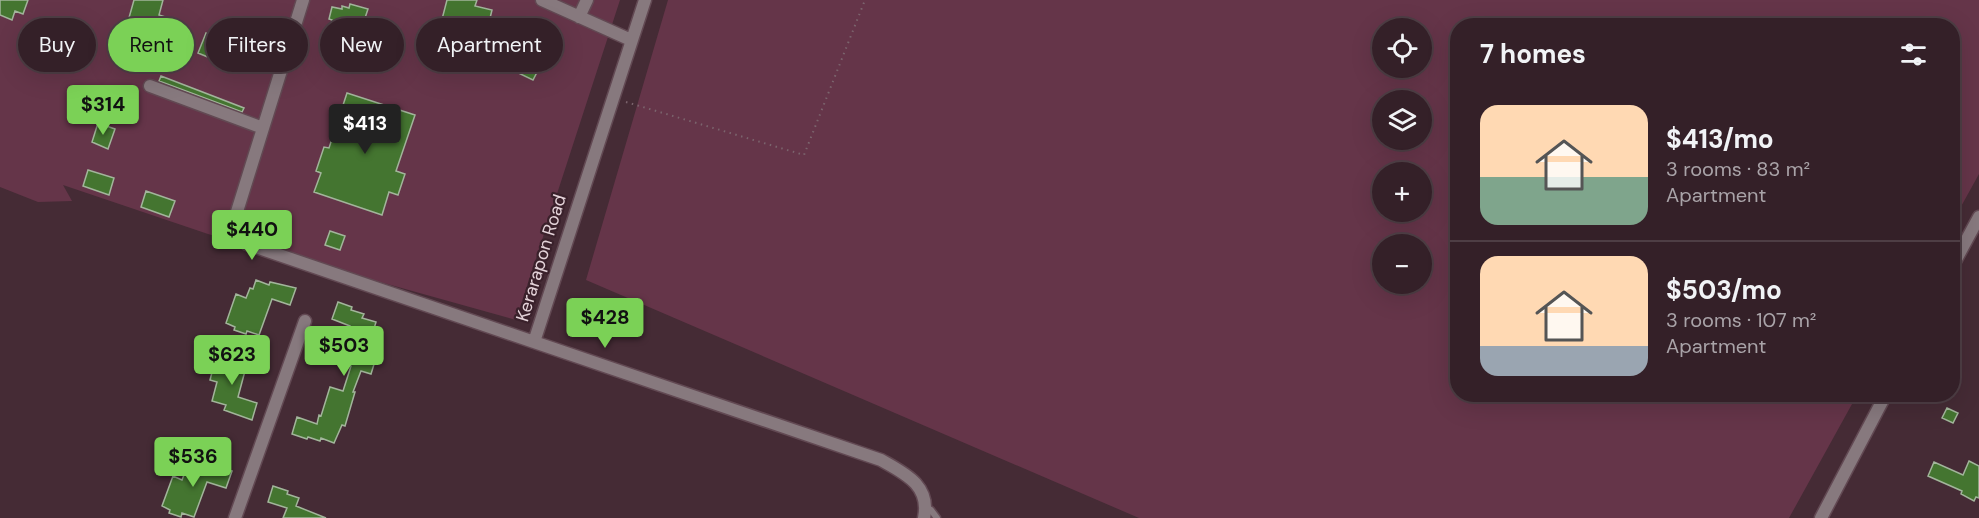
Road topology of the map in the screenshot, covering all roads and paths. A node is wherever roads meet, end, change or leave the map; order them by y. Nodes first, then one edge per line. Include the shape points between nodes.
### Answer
1 (303, 0) edge
2 (542, 0) edge
3 (587, 0) edge
4 (645, 0) edge
5 (865, 0) edge
6 (579, 17) junction
7 (631, 40) junction
8 (150, 86) dead end
9 (612, 98) junction
10 (263, 128) junction
11 (1979, 217) edge
12 (1960, 252) edge
13 (305, 321) dead end
14 (534, 342) junction
15 (1882, 402) edge
16 (924, 512) edge
17 (235, 518) edge
18 (937, 518) edge
19 (1821, 518) edge

1 - 10 street
2 - 6 street
3 - 6 street
4 - 7 street, Kerarapon Road
5 - 9 path via 804,155
6 - 7 street
7 - 9 street, Kerarapon Road
8 - 10 street
9 - 14 street, Kerarapon Road
10 - 14 street via 235,218 235,227 244,241
11 - 12 street
13 - 17 street
14 - 16 street, Kerarapon Road via 881,460 918,485
15 - 19 street
16 - 18 lane via 931,510

